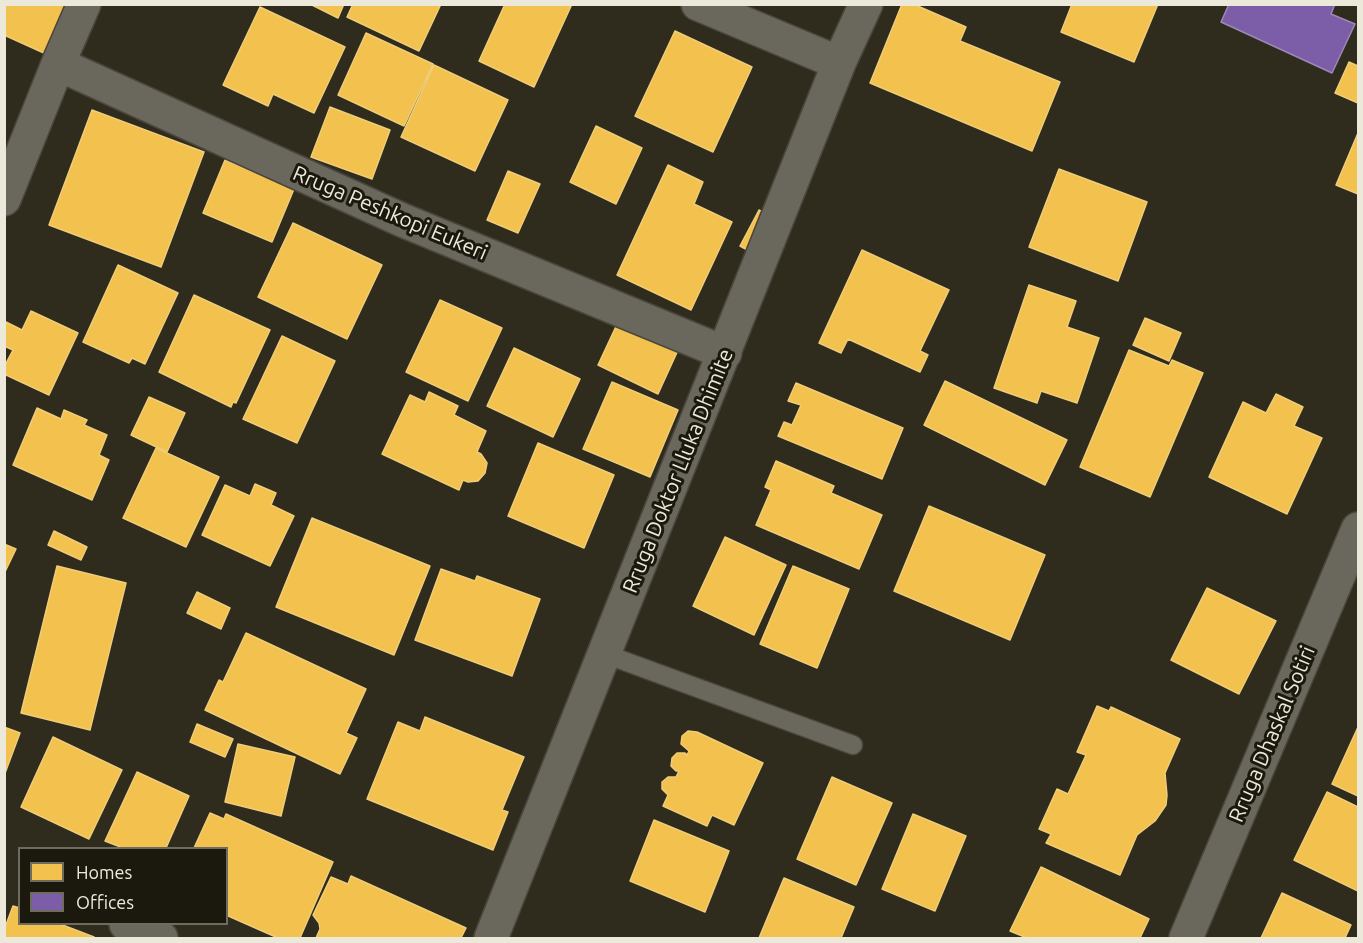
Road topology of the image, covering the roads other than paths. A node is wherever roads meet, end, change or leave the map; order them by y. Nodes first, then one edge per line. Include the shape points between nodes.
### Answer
1 (84, 4) edge
2 (698, 4) edge
3 (866, 4) edge
4 (839, 63) junction
5 (58, 64) junction
6 (4, 199) edge
7 (725, 353) junction
8 (1359, 529) edge
9 (605, 654) junction
10 (853, 745) dead end
11 (128, 925) edge
12 (161, 939) edge
13 (491, 939) edge
14 (1186, 939) edge

1 - 5 street
2 - 4 street
3 - 4 street, Rruga Doktor Lluka Dhimite
4 - 7 street, Rruga Doktor Lluka Dhimite
5 - 6 street
5 - 7 street, Rruga Peshkopi Eukeri via 402,220
7 - 9 street, Rruga Doktor Lluka Dhimite
8 - 14 street, Rruga Dhaskal Sotiri
9 - 10 lane
9 - 13 street, Rruga Doktor Lluka Dhimite
11 - 12 street

